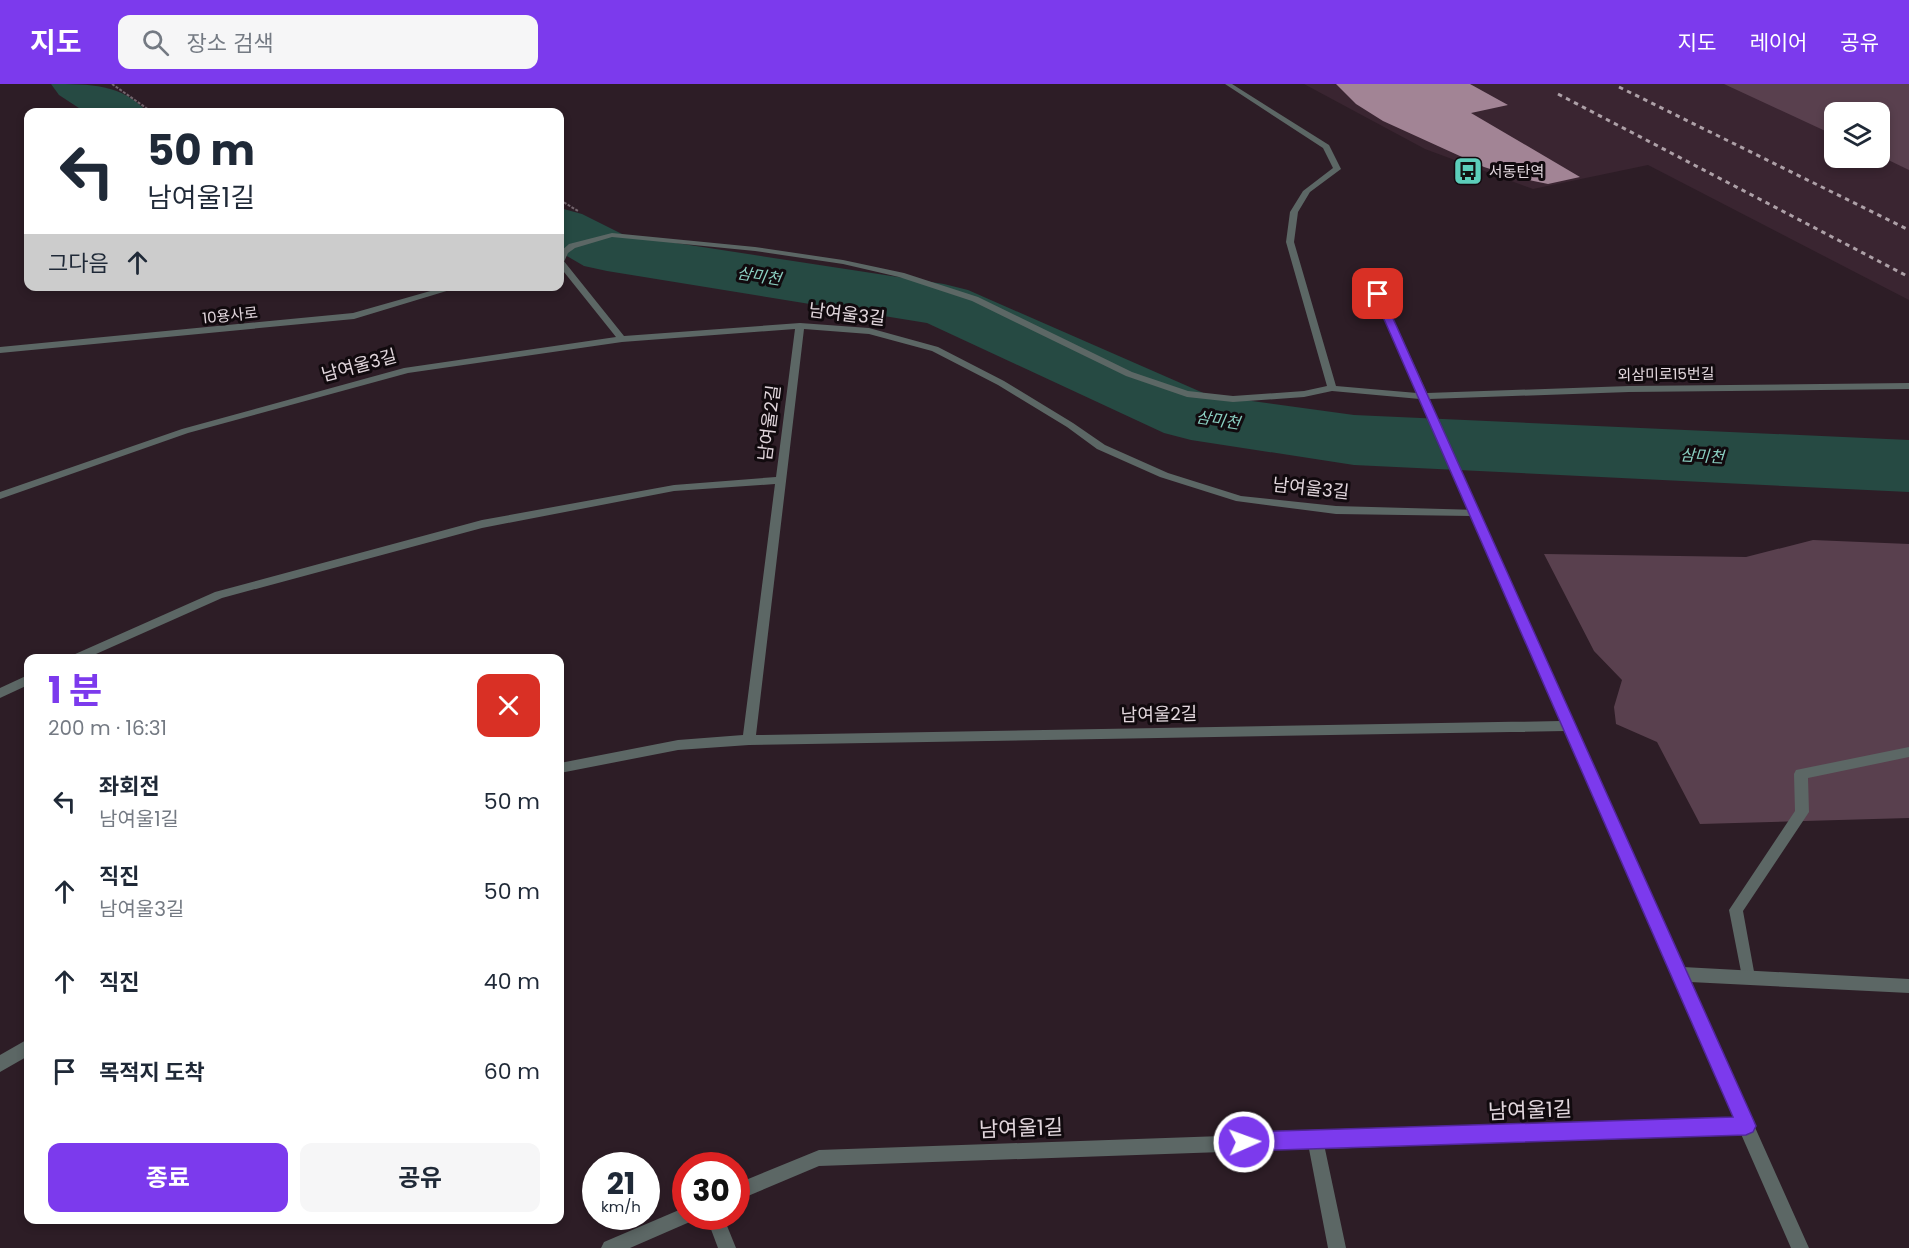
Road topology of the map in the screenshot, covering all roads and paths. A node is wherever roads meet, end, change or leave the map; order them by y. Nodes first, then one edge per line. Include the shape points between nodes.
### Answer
1 (112, 84) edge
2 (1228, 84) edge
3 (146, 108) edge
4 (564, 252) edge
5 (564, 267) edge
6 (442, 291) edge
7 (1378, 294) dead end
8 (800, 326) junction
9 (622, 339) junction
10 (0, 350) edge
11 (1909, 386) edge
12 (1332, 388) junction
13 (1423, 396) junction
14 (781, 480) junction
15 (0, 496) edge
16 (1475, 513) junction
17 (86, 654) edge
18 (24, 682) edge
19 (0, 693) edge
20 (1569, 726) junction
21 (749, 740) junction
22 (1909, 752) edge
23 (564, 767) edge
24 (1680, 974) junction
25 (1748, 977) junction
26 (1909, 986) edge
27 (24, 1049) edge
28 (0, 1064) edge
29 (1746, 1126) junction
30 (1315, 1139) junction
31 (750, 1187) edge
32 (672, 1221) edge
33 (720, 1230) edge
34 (610, 1248) edge
35 (727, 1248) edge
36 (1337, 1248) edge
37 (1800, 1248) edge

1 - 3 path
2 - 12 street via 1326,147 1337,169 1307,191 1294,212 1290,242
4 - 12 street, 외삼미로15번길 via 612,235 843,262 901,275 975,299 1129,374 1186,394 1233,399
5 - 9 street
6 - 10 street, 10용사로 via 354,316
7 - 13 street
8 - 9 street, 남여울3길
8 - 14 street, 남여울2길
8 - 16 street, 남여울3길 via 870,331 935,350 1000,383 1101,447 1164,475 1240,499 1336,510
9 - 15 street, 남여울3길 via 407,370 185,431
11 - 13 street, 외삼미로15번길
12 - 13 street, 외삼미로15번길
13 - 16 street
14 - 17 street via 674,488 482,524 219,595
14 - 21 street, 남여울2길
16 - 20 street
18 - 19 street
20 - 21 street, 남여울2길
20 - 24 street
21 - 23 street, 남여울2길 via 678,745
22 - 25 street via 1800,774 1802,812 1736,910
24 - 25 street
24 - 29 street
25 - 26 street
27 - 28 street
29 - 30 street, 남여울1길
29 - 37 street
30 - 31 street, 남여울1길 via 819,1158
30 - 36 street
32 - 34 street
33 - 35 street

